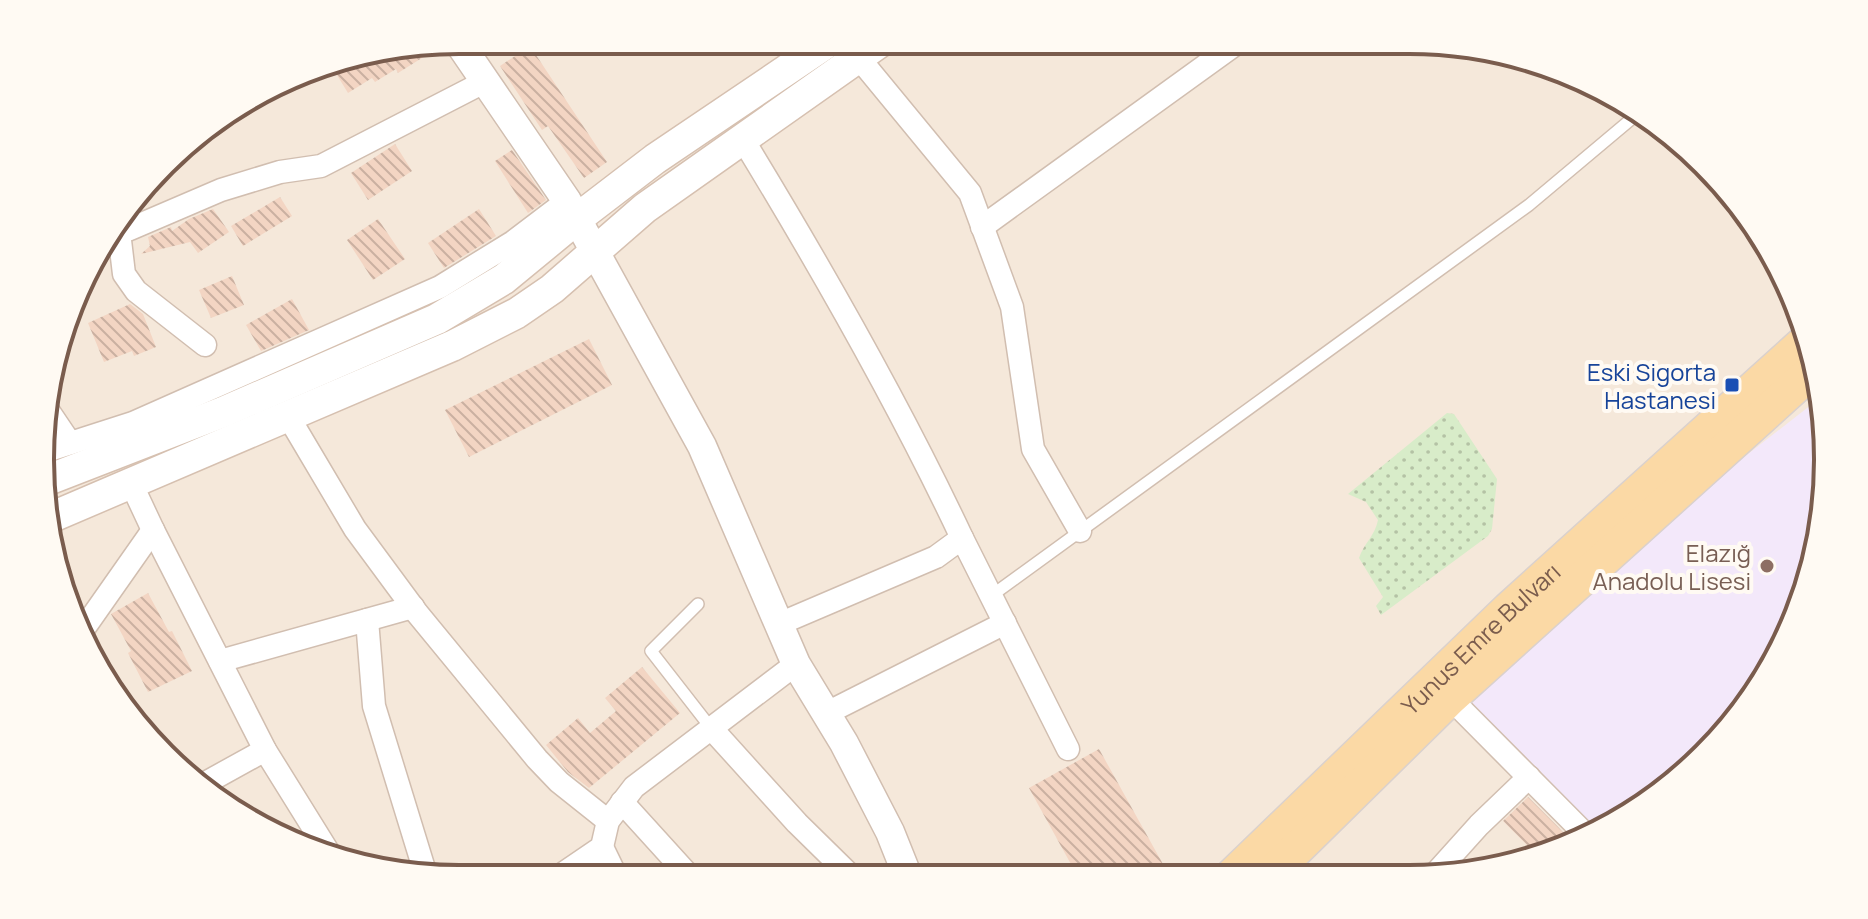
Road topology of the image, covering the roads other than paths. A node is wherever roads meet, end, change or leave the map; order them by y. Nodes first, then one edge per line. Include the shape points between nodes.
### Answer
1 (467, 54) edge
2 (810, 54) edge
3 (862, 54) edge
4 (1222, 54) edge
5 (858, 57) junction
6 (486, 81) junction
7 (1630, 120) edge
8 (742, 138) junction
9 (573, 209) junction
10 (982, 227) junction
11 (126, 228) edge
12 (117, 242) edge
13 (596, 252) junction
14 (205, 345) dead end
15 (1798, 348) edge
16 (1805, 377) edge
17 (288, 416) junction
18 (56, 422) edge
19 (70, 443) junction
20 (54, 448) edge
21 (55, 477) edge
22 (131, 483) junction
23 (57, 515) edge
24 (153, 530) junction
25 (1080, 531) junction
26 (962, 538) junction
27 (991, 596) junction
28 (698, 604) dead end
29 (413, 607) junction
30 (367, 620) junction
31 (88, 622) edge
32 (1005, 623) junction
33 (779, 624) junction
34 (220, 661) junction
35 (796, 664) junction
36 (1450, 698) junction
37 (827, 713) junction
38 (711, 728) junction
39 (1068, 749) dead end
40 (265, 750) junction
41 (1529, 777) junction
42 (211, 780) edge
43 (622, 802) junction
44 (608, 821) junction
45 (1579, 827) edge
46 (321, 840) edge
47 (602, 847) junction
48 (422, 863) edge
49 (1445, 863) edge
50 (576, 865) edge
51 (611, 865) edge
52 (679, 865) edge
53 (840, 865) edge
54 (903, 865) edge
55 (1243, 865) edge
56 (1280, 865) edge

1 - 6 street
2 - 9 main road
3 - 5 main road
4 - 10 street
5 - 8 main road
5 - 10 street via 970,193
6 - 9 street
6 - 11 street via 321,166 221,190
7 - 25 lane via 1529,205
8 - 13 main road via 645,208
8 - 26 street via 831,285
9 - 13 street
9 - 19 street via 440,287 133,423
9 - 21 main road via 504,279 437,319 223,412
10 - 25 street via 1012,307 1033,449
12 - 14 street via 124,274 136,291
13 - 17 main road via 552,289 486,331
13 - 33 street via 702,446
15 - 55 main road, Yunus Emre Bulvarı via 1509,609
16 - 36 main road, Yunus Emre Bulvarı
17 - 22 main road
17 - 29 street via 355,529
18 - 19 street
19 - 20 street
22 - 23 main road
22 - 24 street
24 - 31 street
24 - 34 street
25 - 27 lane
26 - 27 street
26 - 33 street via 936,557
27 - 32 street
28 - 38 lane via 651,651
29 - 30 street
29 - 44 street via 537,759
30 - 34 street
30 - 48 street via 374,706
32 - 37 street
32 - 39 street
33 - 35 street
34 - 40 street
35 - 37 street
35 - 38 street
36 - 41 street
36 - 56 main road, Yunus Emre Bulvarı
37 - 54 street
38 - 43 street
38 - 53 street
40 - 42 street
40 - 46 street
41 - 45 street
41 - 49 street
43 - 44 street
43 - 52 street
44 - 47 street
47 - 50 street
47 - 51 street

